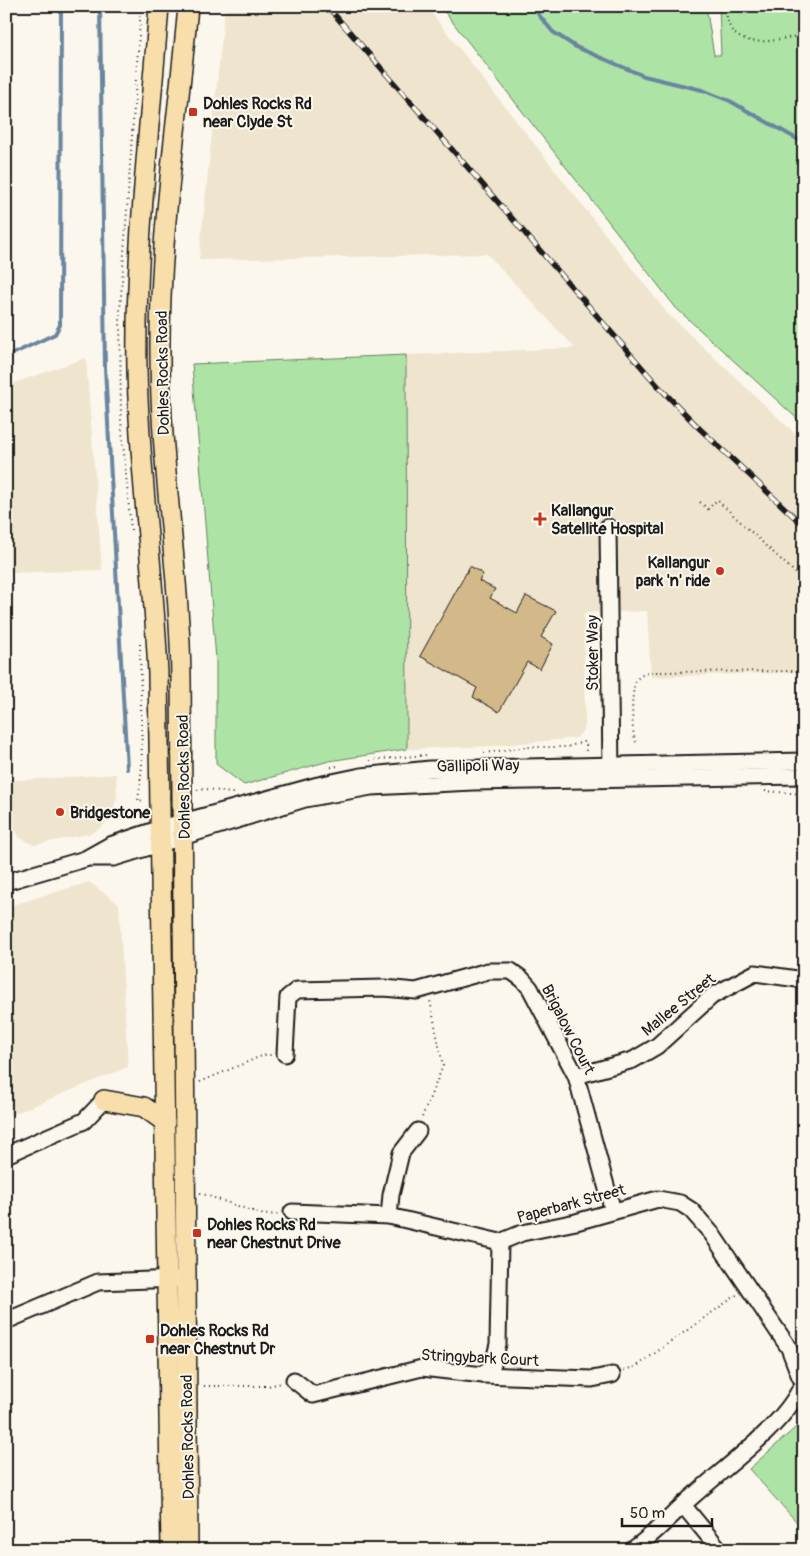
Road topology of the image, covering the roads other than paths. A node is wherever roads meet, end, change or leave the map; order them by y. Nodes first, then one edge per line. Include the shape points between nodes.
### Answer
1 (159, 6) edge
2 (188, 6) edge
3 (608, 526) dead end
4 (804, 761) edge
5 (611, 772) junction
6 (804, 776) edge
7 (183, 828) junction
8 (161, 836) junction
9 (6, 882) edge
10 (804, 980) edge
11 (285, 1054) road end
12 (576, 1076) junction
13 (104, 1100) joint
14 (165, 1122) junction
15 (418, 1132) road end
16 (6, 1155) edge
17 (613, 1211) junction
18 (292, 1212) road end
19 (389, 1216) junction
20 (500, 1242) junction
21 (176, 1279) junction
22 (6, 1321) edge
23 (788, 1348) junction
24 (804, 1360) edge
25 (484, 1375) junction
26 (612, 1375) road end
27 (294, 1380) road end
28 (802, 1387) edge
29 (683, 1504) junction
30 (188, 1523) junction
31 (171, 1550) edge
32 (188, 1550) edge
33 (196, 1550) edge
34 (632, 1550) edge
35 (720, 1550) edge

1 - 8 main road, Dohles Rocks Road via 138,271 137,369 141,461 157,631
2 - 7 main road, Dohles Rocks Road via 165,224 160,321 162,438 181,652
3 - 5 street, Stoker Way
4 - 5 street, Gallipoli Way
5 - 6 street, Gallipoli Way
5 - 7 street, Gallipoli Way via 357,789
7 - 8 street, Gallipoli Way
7 - 21 main road, Dohles Rocks Road
8 - 9 street, Gallipoli Way via 110,845 85,858
8 - 14 main road, Dohles Rocks Road
10 - 12 street, Mallee Street via 755,972 712,996 657,1046 633,1060
11 - 12 street, Brigalow Court via 288,997 297,990 390,988 416,991 488,971 511,971 530,988
12 - 17 street, Brigalow Court
13 - 14 main road via 144,1107
13 - 16 street via 84,1121
14 - 21 main road, Dohles Rocks Road
15 - 19 street via 401,1153
17 - 20 street, Paperbark Street via 522,1233
17 - 23 street, Paperbark Street via 652,1200 680,1203 700,1219
18 - 19 street
19 - 20 street
20 - 25 street via 498,1344 493,1364
21 - 22 street via 98,1282
21 - 30 main road, Dohles Rocks Road
21 - 31 main road, Dohles Rocks Road
23 - 24 street, Paperbark Street
23 - 28 street, Paperbark Street
25 - 26 street, Stringybark Court via 592,1379
25 - 27 street, Stringybark Court via 422,1368 313,1395
28 - 29 street via 786,1412
29 - 34 street via 666,1523
29 - 35 street
30 - 32 main road, Dohles Rocks Road
30 - 33 main road

